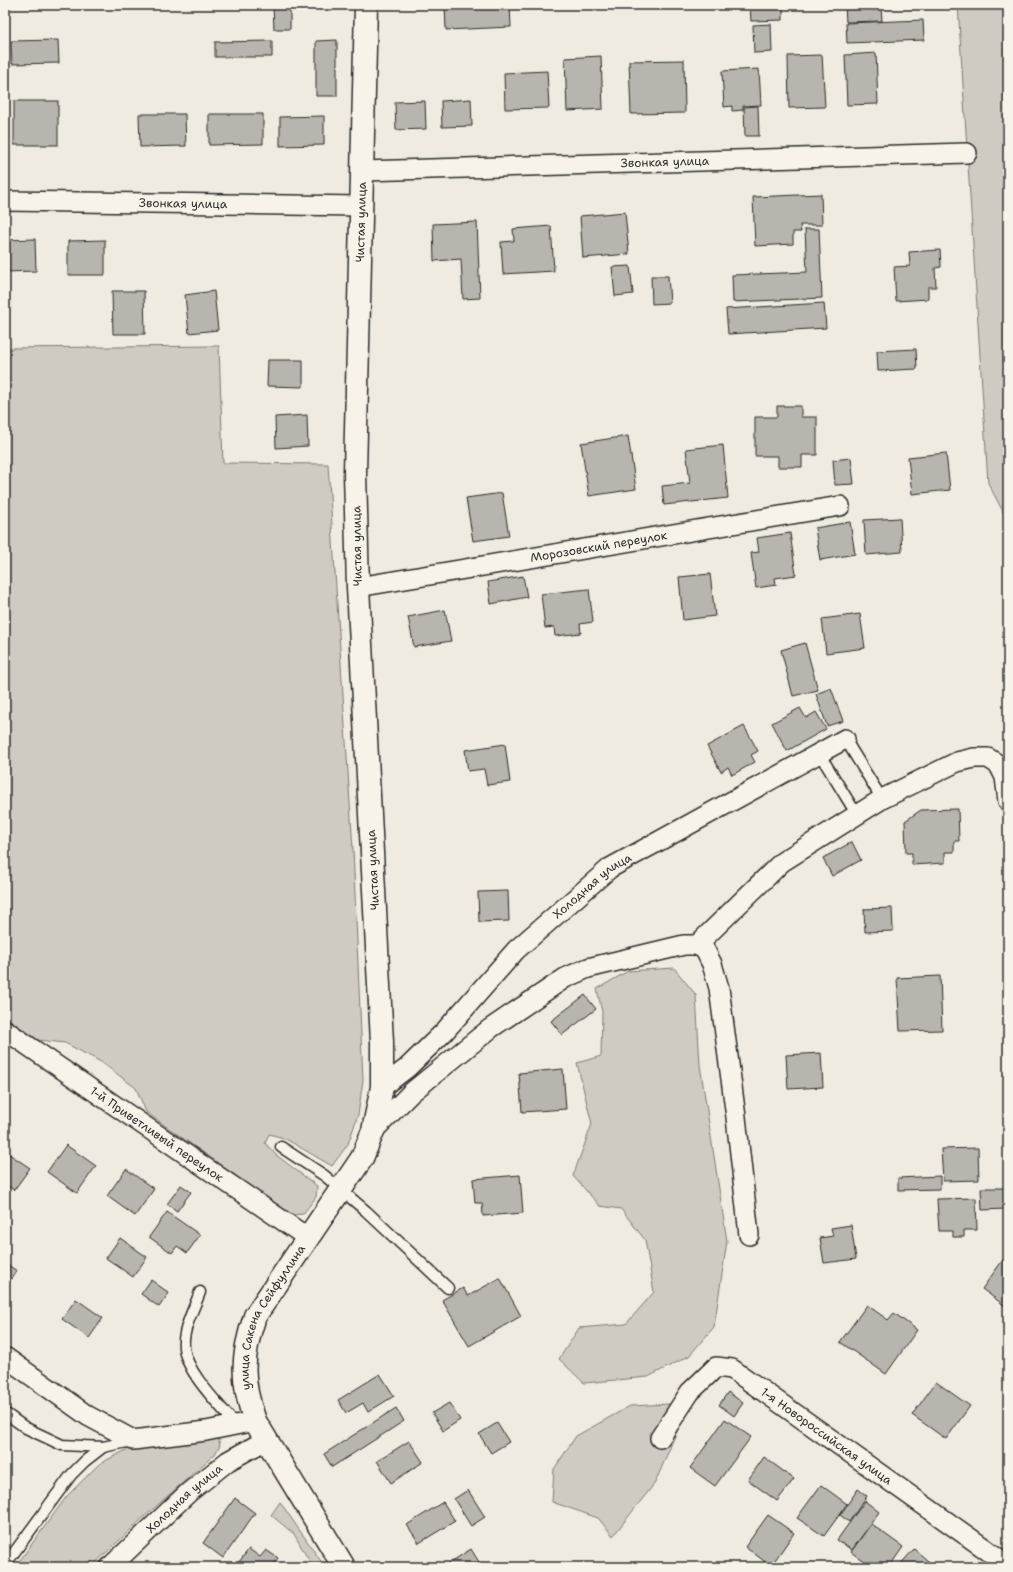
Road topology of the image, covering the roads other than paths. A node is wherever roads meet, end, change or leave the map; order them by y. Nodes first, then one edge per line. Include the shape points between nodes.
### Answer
1 (366, 5) edge
2 (967, 153) dead end
3 (364, 171) junction
4 (5, 201) edge
5 (362, 206) junction
6 (840, 506) dead end
7 (358, 587) junction
8 (845, 740) joint
9 (819, 753) junction
10 (882, 799) junction
11 (1008, 801) edge
12 (858, 815) junction
13 (697, 945) junction
14 (5, 1030) edge
15 (382, 1087) junction
16 (373, 1130) junction
17 (282, 1146) dead end
18 (341, 1190) junction
19 (749, 1235) dead end
20 (308, 1238) junction
21 (448, 1288) dead end
22 (200, 1292) dead end
23 (5, 1357) edge
24 (5, 1413) edge
25 (252, 1429) junction
26 (660, 1438) dead end
27 (133, 1440) junction
28 (103, 1447) junction
29 (5, 1565) edge
30 (1008, 1565) edge
31 (110, 1567) edge
32 (344, 1567) edge

1 - 3 street, Чистая улица
2 - 3 street, Звонкая улица
3 - 5 street, Чистая улица
4 - 5 street, Звонкая улица
5 - 7 street, Чистая улица via 355,473
6 - 7 street, Морозовский переулок
7 - 15 street, Чистая улица via 382,1042
8 - 9 street, Холодная улица
8 - 10 lane
9 - 12 lane
9 - 15 street, Холодная улица via 610,868 516,950 444,1032 407,1068
10 - 11 street via 957,762 988,758 999,765 1005,777
10 - 12 street
12 - 13 street via 782,862
13 - 16 street via 684,945 588,968 564,978 491,1028 412,1092
13 - 19 street via 705,950 719,988
14 - 20 street, 1-й Приветливый переулок
15 - 16 street, улица Сакена Сейфуллина
16 - 18 street, улица Сакена Сейфуллина via 362,1158
17 - 18 lane
18 - 20 street, улица Сакена Сейфуллина
18 - 21 lane
20 - 25 street, улица Сакена Сейфуллина via 255,1316 246,1341 244,1370
22 - 25 lane via 187,1325 184,1348 190,1367
23 - 27 street via 88,1416
24 - 28 lane via 26,1428 62,1445
25 - 27 street
25 - 31 street, Холодная улица via 228,1461 188,1493
25 - 32 street, улица Сакена Сейфуллина
26 - 30 street, 1-я Новороссийская улица via 690,1392 716,1368 732,1369
27 - 28 lane
28 - 29 lane via 85,1460 71,1475

